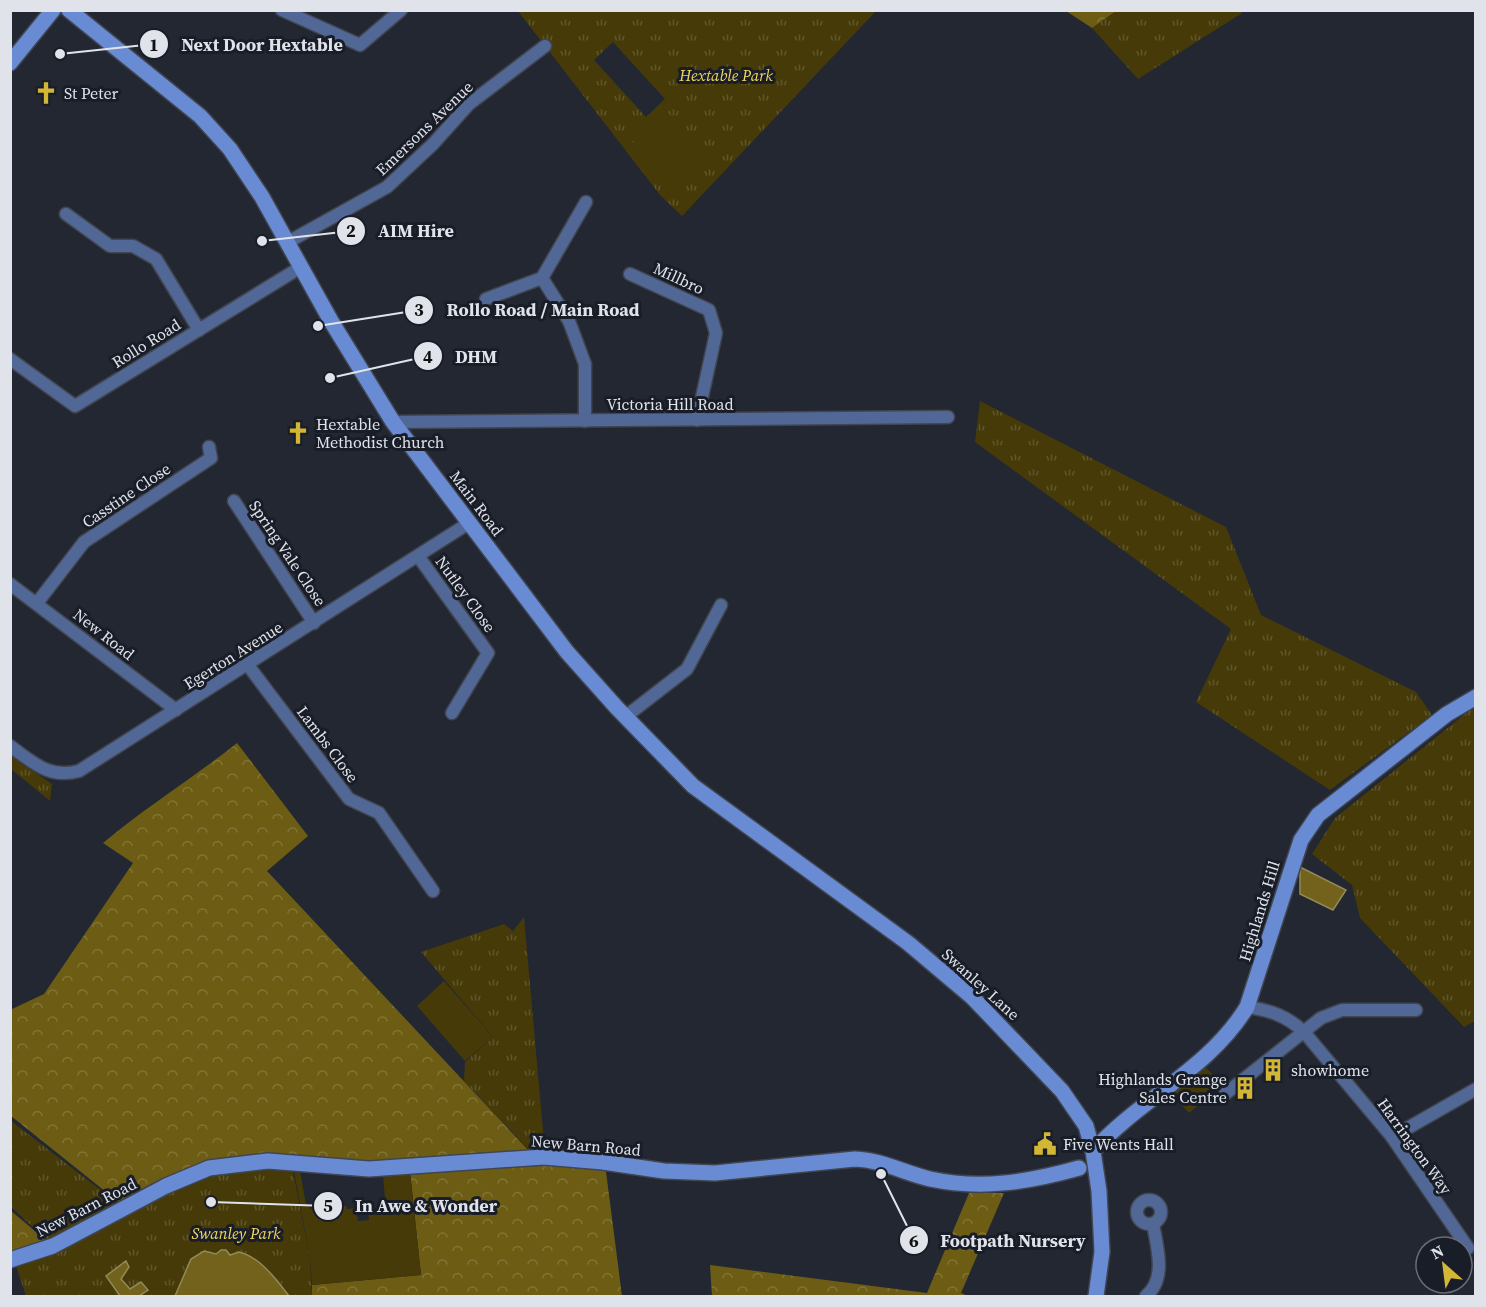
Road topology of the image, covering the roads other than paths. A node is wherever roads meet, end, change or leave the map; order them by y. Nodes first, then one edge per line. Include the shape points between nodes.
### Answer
1 (53, 10) edge
2 (69, 10) edge
3 (282, 10) edge
4 (401, 10) edge
5 (544, 46) dead end
6 (10, 63) edge
7 (586, 202) dead end
8 (66, 214) dead end
9 (288, 242) junction
10 (301, 267) junction
11 (630, 274) dead end
12 (543, 278) junction
13 (486, 299) dead end
14 (199, 330) junction
15 (10, 359) edge
16 (948, 417) dead end
17 (697, 420) junction
18 (585, 421) junction
19 (393, 422) junction
20 (209, 447) dead end
21 (234, 501) dead end
22 (469, 523) junction
23 (418, 556) junction
24 (10, 584) edge
25 (37, 603) junction
26 (721, 604) dead end
27 (314, 623) junction
28 (247, 664) junction
29 (1476, 696) edge
30 (176, 710) junction
31 (452, 713) dead end
32 (625, 717) junction
33 (10, 746) edge
34 (693, 786) joint
35 (433, 891) dead end
36 (1247, 1007) junction
37 (1416, 1010) dead end
38 (1304, 1032) junction
39 (1476, 1089) edge
40 (1225, 1094) dead end
41 (1392, 1137) junction
42 (1094, 1151) junction
43 (1079, 1168) joint
44 (1152, 1224) dead end
45 (1459, 1235) edge
46 (10, 1260) edge
47 (1096, 1296) edge
48 (1146, 1296) edge

1 - 6 street
2 - 9 street, Main Road via 200,116 247,171
3 - 4 street via 360,45
5 - 9 street, Emersons Avenue via 469,104 387,187
7 - 12 street
8 - 14 street via 93,225 110,246 133,246 156,259
9 - 10 street, Main Road
10 - 14 street, Rollo Road
10 - 19 street, Main Road
11 - 17 street, Millbro via 709,310 716,333
12 - 13 street
12 - 18 street via 569,321 585,364
14 - 15 street, Rollo Road via 75,406
16 - 17 street, Victoria Hill Road
17 - 18 street, Victoria Hill Road
18 - 19 street, Victoria Hill Road
19 - 22 street, Main Road
20 - 25 street, Casstine Close via 211,458 84,543
21 - 27 street, Spring Vale Close
22 - 23 street, Egerton Avenue
22 - 32 street, Main Road via 567,652
23 - 27 street, Egerton Avenue
23 - 31 street, Nutley Close via 488,654
24 - 25 street, New Road
25 - 30 street, New Road
26 - 32 street via 687,669
27 - 28 street, Egerton Avenue
28 - 30 street, Egerton Avenue
28 - 35 street, Lambs Close via 349,800 379,813
29 - 36 street, Highlands Hill via 1447,714 1318,815 1301,840
30 - 33 street, Egerton Avenue via 79,771 62,775 36,765
32 - 34 street, Main Road
34 - 42 street, Swanley Lane via 908,943 972,997 1062,1091 1086,1126
36 - 38 street, Harrington Way via 1270,1010
36 - 42 street, Highlands Hill via 1222,1041 1110,1132
37 - 38 street via 1342,1010 1321,1018
38 - 40 street
38 - 41 street, Harrington Way
39 - 41 street
41 - 45 street, Harrington Way
42 - 43 street, New Barn Road
42 - 47 street, Swanley Lane via 1102,1252
43 - 46 street, New Barn Road via 1040,1179 978,1186 855,1159 715,1173 544,1157 369,1169 268,1161 209,1168 166,1186 53,1246
44 - 48 street via 1159,1274

